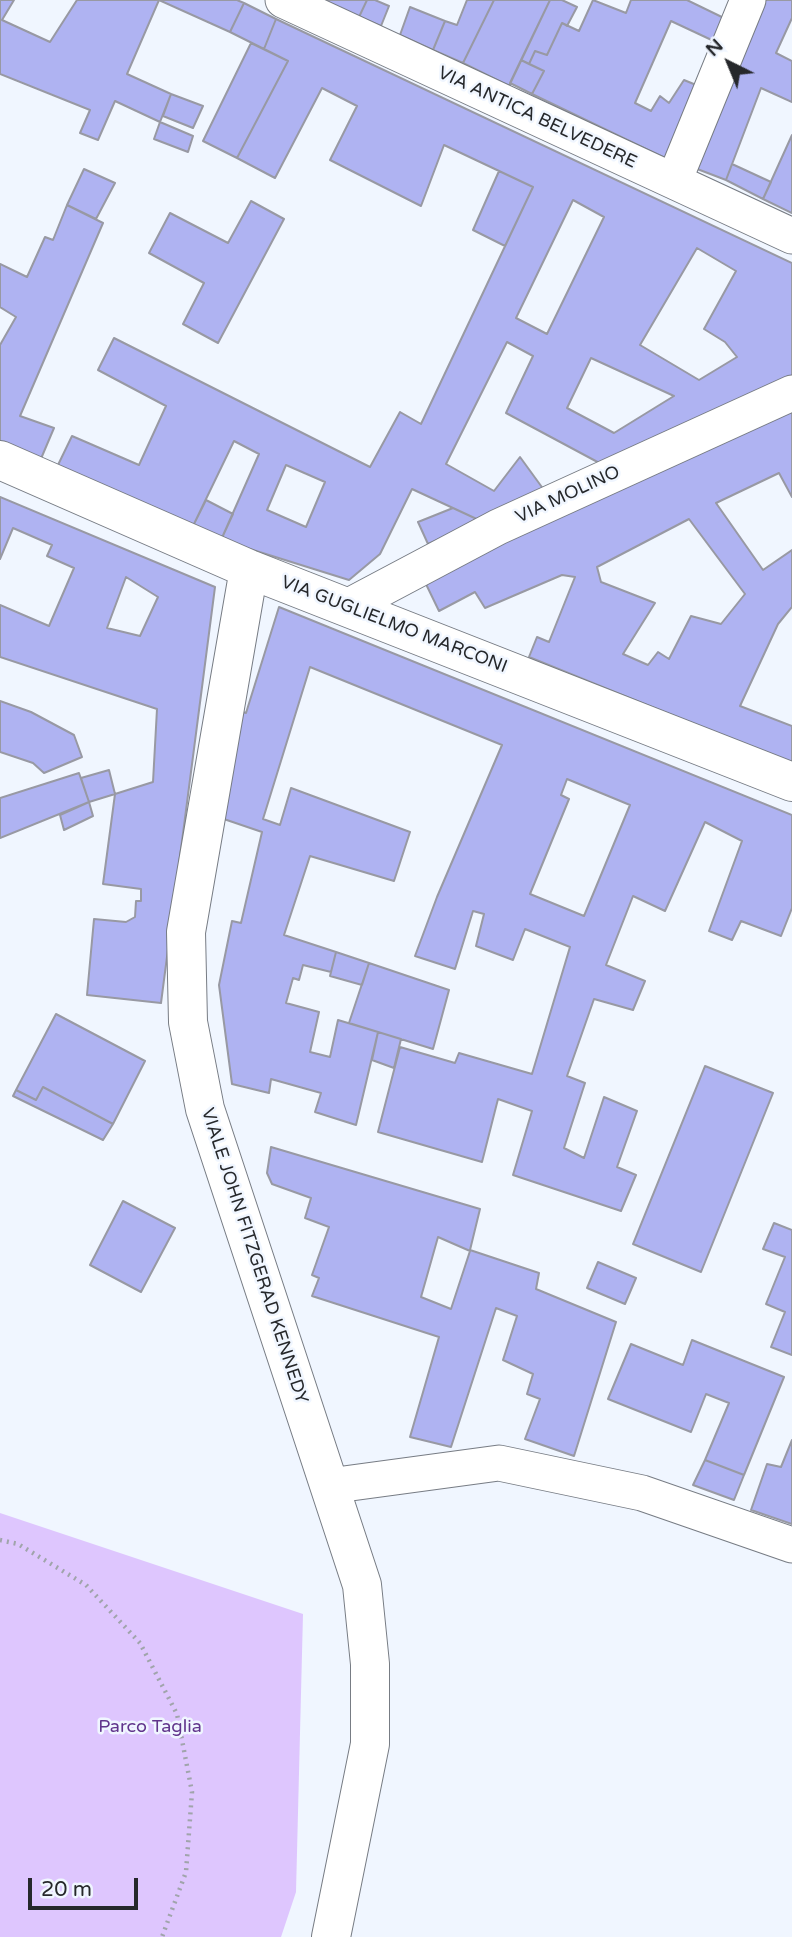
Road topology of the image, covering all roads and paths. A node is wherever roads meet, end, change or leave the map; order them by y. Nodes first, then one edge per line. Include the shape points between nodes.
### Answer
1 (283, 0) edge
2 (748, 0) edge
3 (674, 181) junction
4 (792, 236) edge
5 (792, 393) edge
6 (0, 460) edge
7 (249, 569) junction
8 (349, 606) junction
9 (792, 782) edge
10 (329, 1486) junction
11 (0, 1539) edge
12 (792, 1545) edge
13 (162, 1937) edge
14 (331, 1937) edge

1 - 3 street, VIA ANTICA BELVEDERE
2 - 3 street
3 - 4 street, VIA ANTICA BELVEDERE
5 - 8 street, VIA MOLINO via 498,527
6 - 7 street, VIA GUGLIELMO MARCONI
7 - 8 street, VIA GUGLIELMO MARCONI
7 - 10 street, VIALE JOHN FITZGERAD KENNEDY via 186,932 188,1022 205,1109
8 - 9 street, VIA GUGLIELMO MARCONI
10 - 12 street via 499,1464 642,1493
10 - 14 street, VIALE JOHN FITZGERAD KENNEDY via 362,1585 370,1678 370,1744
11 - 13 path via 18,1544 86,1585 140,1643 177,1714 192,1792 186,1871

